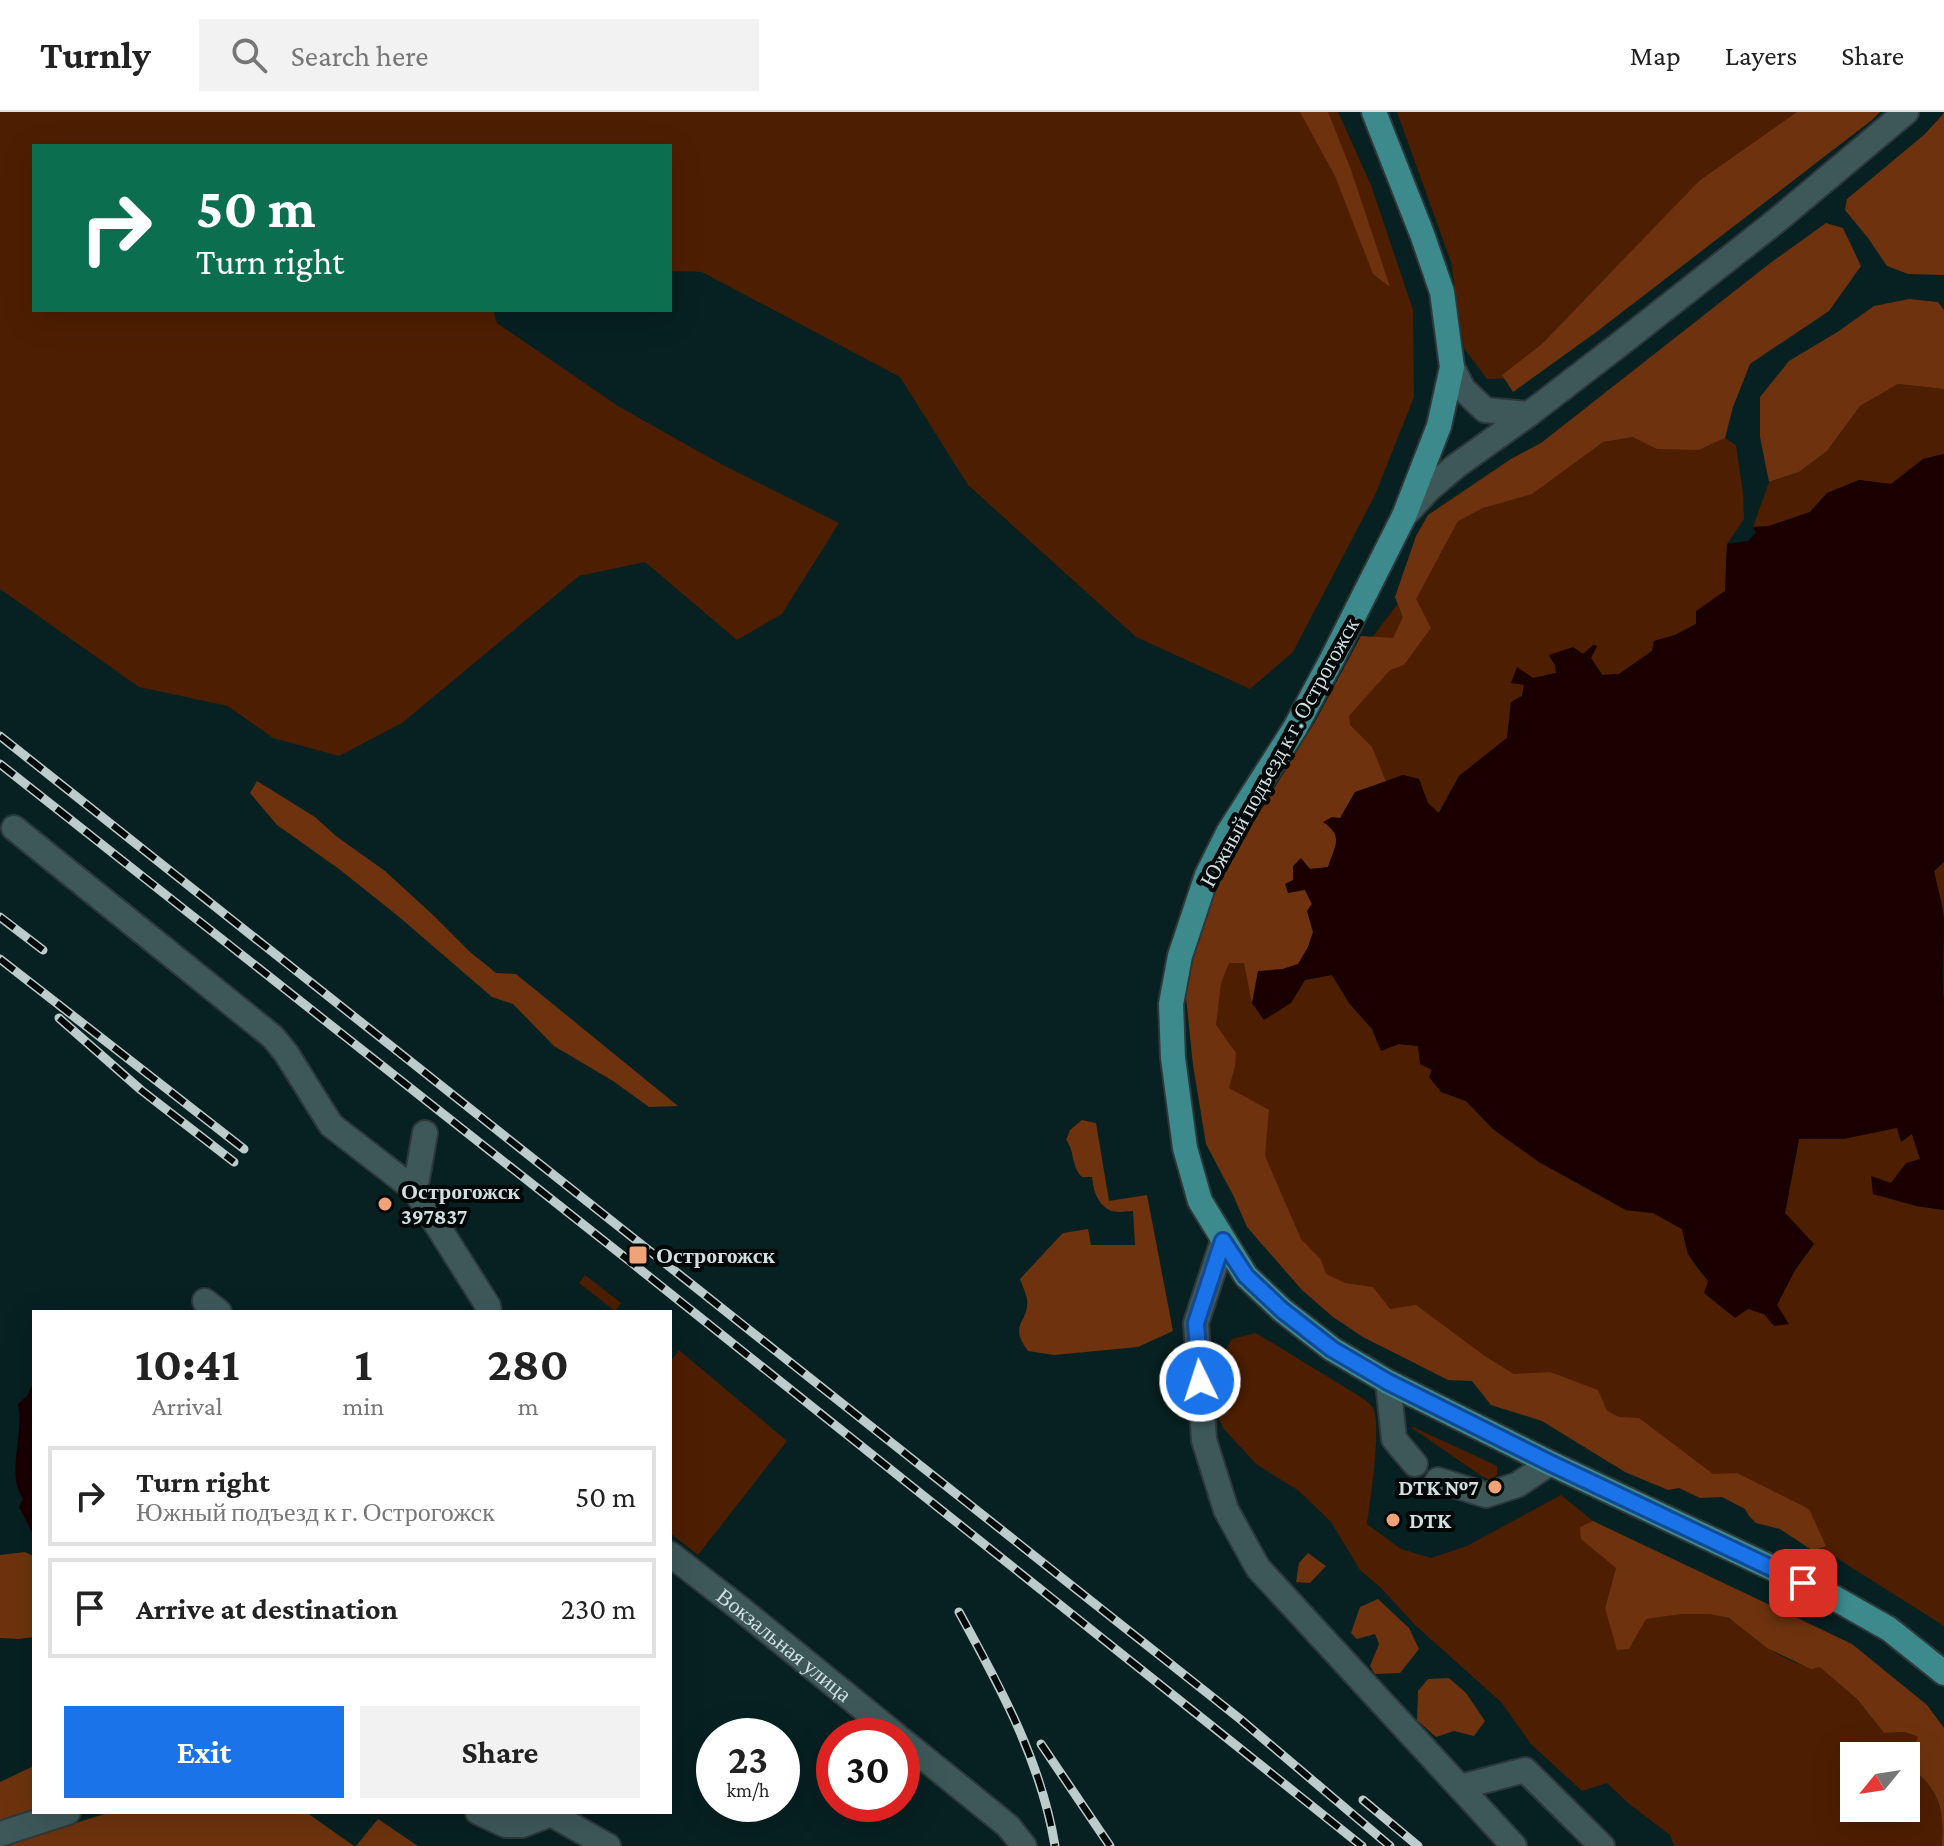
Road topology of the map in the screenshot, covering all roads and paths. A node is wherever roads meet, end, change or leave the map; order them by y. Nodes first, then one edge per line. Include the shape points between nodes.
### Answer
1 (1374, 112) edge
2 (1906, 112) edge
3 (1452, 367) junction
4 (1529, 414) junction
5 (1404, 516) junction
6 (14, 828) dead end
7 (425, 1133) dead end
8 (415, 1190) junction
9 (1223, 1241) junction
10 (489, 1310) edge
11 (1388, 1382) junction
12 (1550, 1463) junction
13 (1415, 1464) dead end
14 (1438, 1480) dead end
15 (672, 1556) edge
16 (1944, 1673) edge
17 (875, 1718) edge
18 (920, 1755) edge
19 (1460, 1787) junction
20 (62, 1814) edge
21 (482, 1814) edge
22 (551, 1814) edge
23 (551, 1814) edge
24 (0, 1834) edge
25 (608, 1846) edge
26 (1024, 1846) edge
27 (1514, 1846) edge
28 (1602, 1846) edge

1 - 3 main road via 1442,292
2 - 4 street
3 - 4 street via 1463,389 1485,410
3 - 5 main road, Южный подъезд к г. Острогожск via 1439,426
4 - 5 street via 1456,466
5 - 9 main road, Южный подъезд к г. Острогожск via 1295,728 1228,833 1207,875 1180,956 1171,1004 1185,1148 1200,1201
6 - 8 street via 94,900 273,1037 331,1125
7 - 8 street
8 - 10 street
9 - 11 main road, Южный подъезд к г. Острогожск via 1246,1276 1282,1310 1332,1349
9 - 19 street via 1196,1323 1204,1440 1226,1510 1258,1568
11 - 12 main road, Южный подъезд к г. Острогожск
11 - 13 street via 1394,1439
12 - 14 street via 1517,1485 1486,1495
12 - 16 main road, Южный подъезд к г. Острогожск via 1831,1596 1889,1629
15 - 17 street, Вокзальная улица
18 - 26 street via 1008,1826
19 - 27 street
19 - 28 street via 1525,1770
20 - 24 street
21 - 22 street via 506,1825
23 - 25 street

